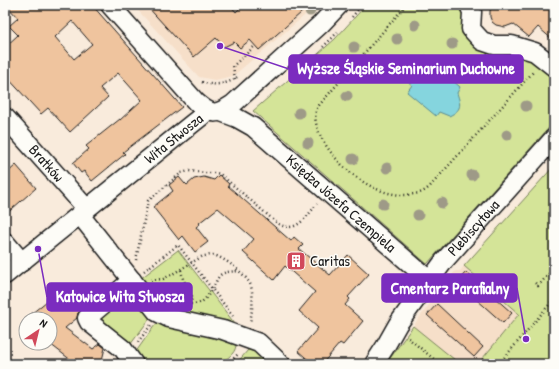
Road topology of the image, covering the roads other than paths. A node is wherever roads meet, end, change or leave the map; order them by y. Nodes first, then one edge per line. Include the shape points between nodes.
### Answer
1 (110, 5) edge
2 (339, 5) edge
3 (469, 5) edge
4 (549, 63) edge
5 (242, 96) junction
6 (213, 111) junction
7 (5, 117) edge
8 (253, 127) junction
9 (554, 138) edge
10 (84, 212) junction
11 (5, 242) edge
12 (22, 262) junction
13 (5, 275) edge
14 (134, 279) junction
15 (429, 280) junction
16 (131, 360) edge
17 (281, 364) edge
18 (374, 364) edge

1 - 6 street via 192,98
2 - 5 street, Wita Stwosza
3 - 4 street via 472,12 471,29 482,41 494,45 512,45 535,52
5 - 6 street, Wita Stwosza via 233,104
5 - 8 street, Księdza Józefa Czempiela via 244,111
6 - 8 street, Księdza Józefa Czempiela via 237,118
6 - 10 street, Wita Stwosza via 202,116
7 - 10 street, Bratków
8 - 15 street, Księdza Józefa Czempiela
9 - 15 street, Plebiscytowa
10 - 12 street, Wita Stwosza
10 - 14 street, Bratków
11 - 12 street
12 - 13 street, Wita Stwosza
14 - 16 street via 87,318 123,348
14 - 17 street, Bratków via 157,312 169,318 223,330 259,343
15 - 18 street, Plebiscytowa

